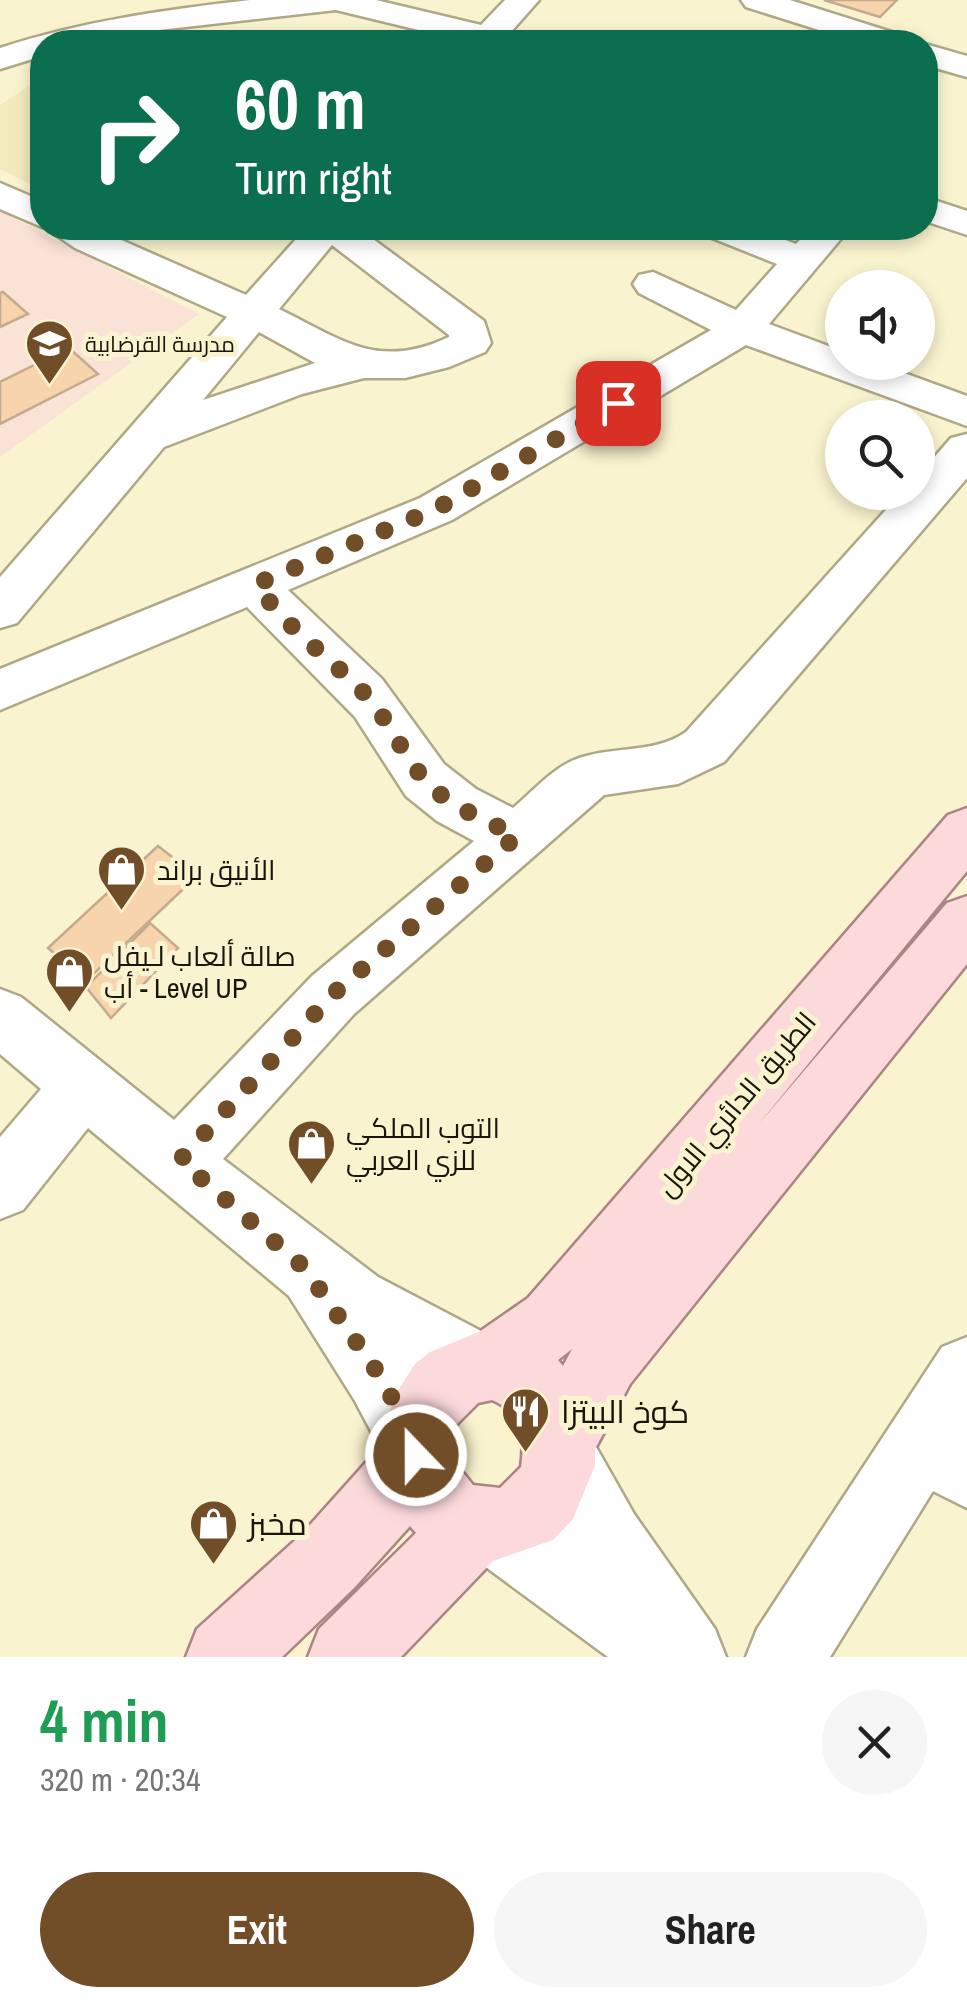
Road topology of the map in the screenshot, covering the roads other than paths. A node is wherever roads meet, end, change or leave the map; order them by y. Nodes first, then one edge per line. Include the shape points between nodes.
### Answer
1 (336, 0) edge
2 (523, 0) edge
3 (763, 18) edge
4 (103, 30) edge
5 (449, 30) edge
6 (496, 30) edge
7 (810, 30) edge
8 (30, 50) edge
9 (938, 58) edge
10 (0, 59) edge
11 (967, 67) edge
12 (0, 194) edge
13 (30, 210) edge
14 (938, 213) edge
15 (967, 224) edge
16 (89, 240) edge
17 (319, 240) edge
18 (346, 240) edge
19 (818, 244) edge
20 (653, 284) dead end
21 (240, 329) junction
22 (742, 330) junction
23 (364, 365) junction
24 (967, 412) edge
25 (151, 436) junction
26 (967, 449) edge
27 (44, 560) junction
28 (256, 584) junction
29 (0, 610) edge
30 (0, 690) edge
31 (967, 830) edge
32 (517, 836) junction
33 (967, 922) edge
34 (0, 1017) edge
35 (83, 1086) junction
36 (180, 1160) junction
37 (0, 1187) edge
38 (299, 1263) junction
39 (484, 1366) junction
40 (967, 1372) edge
41 (561, 1448) junction
42 (416, 1449) junction
43 (947, 1456) edge
44 (483, 1525) junction
45 (225, 1657) edge
46 (347, 1657) edge
47 (671, 1657) edge
48 (687, 1657) edge
49 (785, 1657) edge

1 - 4 street
1 - 5 street
2 - 6 street
3 - 7 street
8 - 10 street
9 - 11 street
12 - 13 street
14 - 15 street
16 - 21 street via 182,286
17 - 21 street
18 - 23 street via 470,335 460,349 384,367
19 - 22 street
20 - 22 street
21 - 23 street
21 - 25 street
21 - 27 street via 186,355 25,530 20,544
22 - 24 street
22 - 28 street via 436,509
23 - 25 street via 289,383
25 - 27 street
26 - 32 street via 686,763 620,767 588,777
27 - 29 street
28 - 30 street
28 - 32 street via 281,621 390,722 426,782
31 - 39 main road, الطريق الدائري الاول via 552,1322
32 - 36 street via 333,994
33 - 41 main road via 606,1359
34 - 35 street
35 - 36 street
35 - 37 street
36 - 38 street
38 - 39 street via 354,1301
38 - 42 street via 380,1376
39 - 41 main road via 514,1370 546,1396
39 - 42 main road via 457,1373 434,1393
40 - 43 street
41 - 44 main road via 557,1475 538,1505 524,1516
41 - 48 street via 608,1540
42 - 44 main road via 430,1493 458,1518
42 - 45 main road via 392,1494 354,1537
43 - 49 street
44 - 46 main road
44 - 47 street via 563,1574

